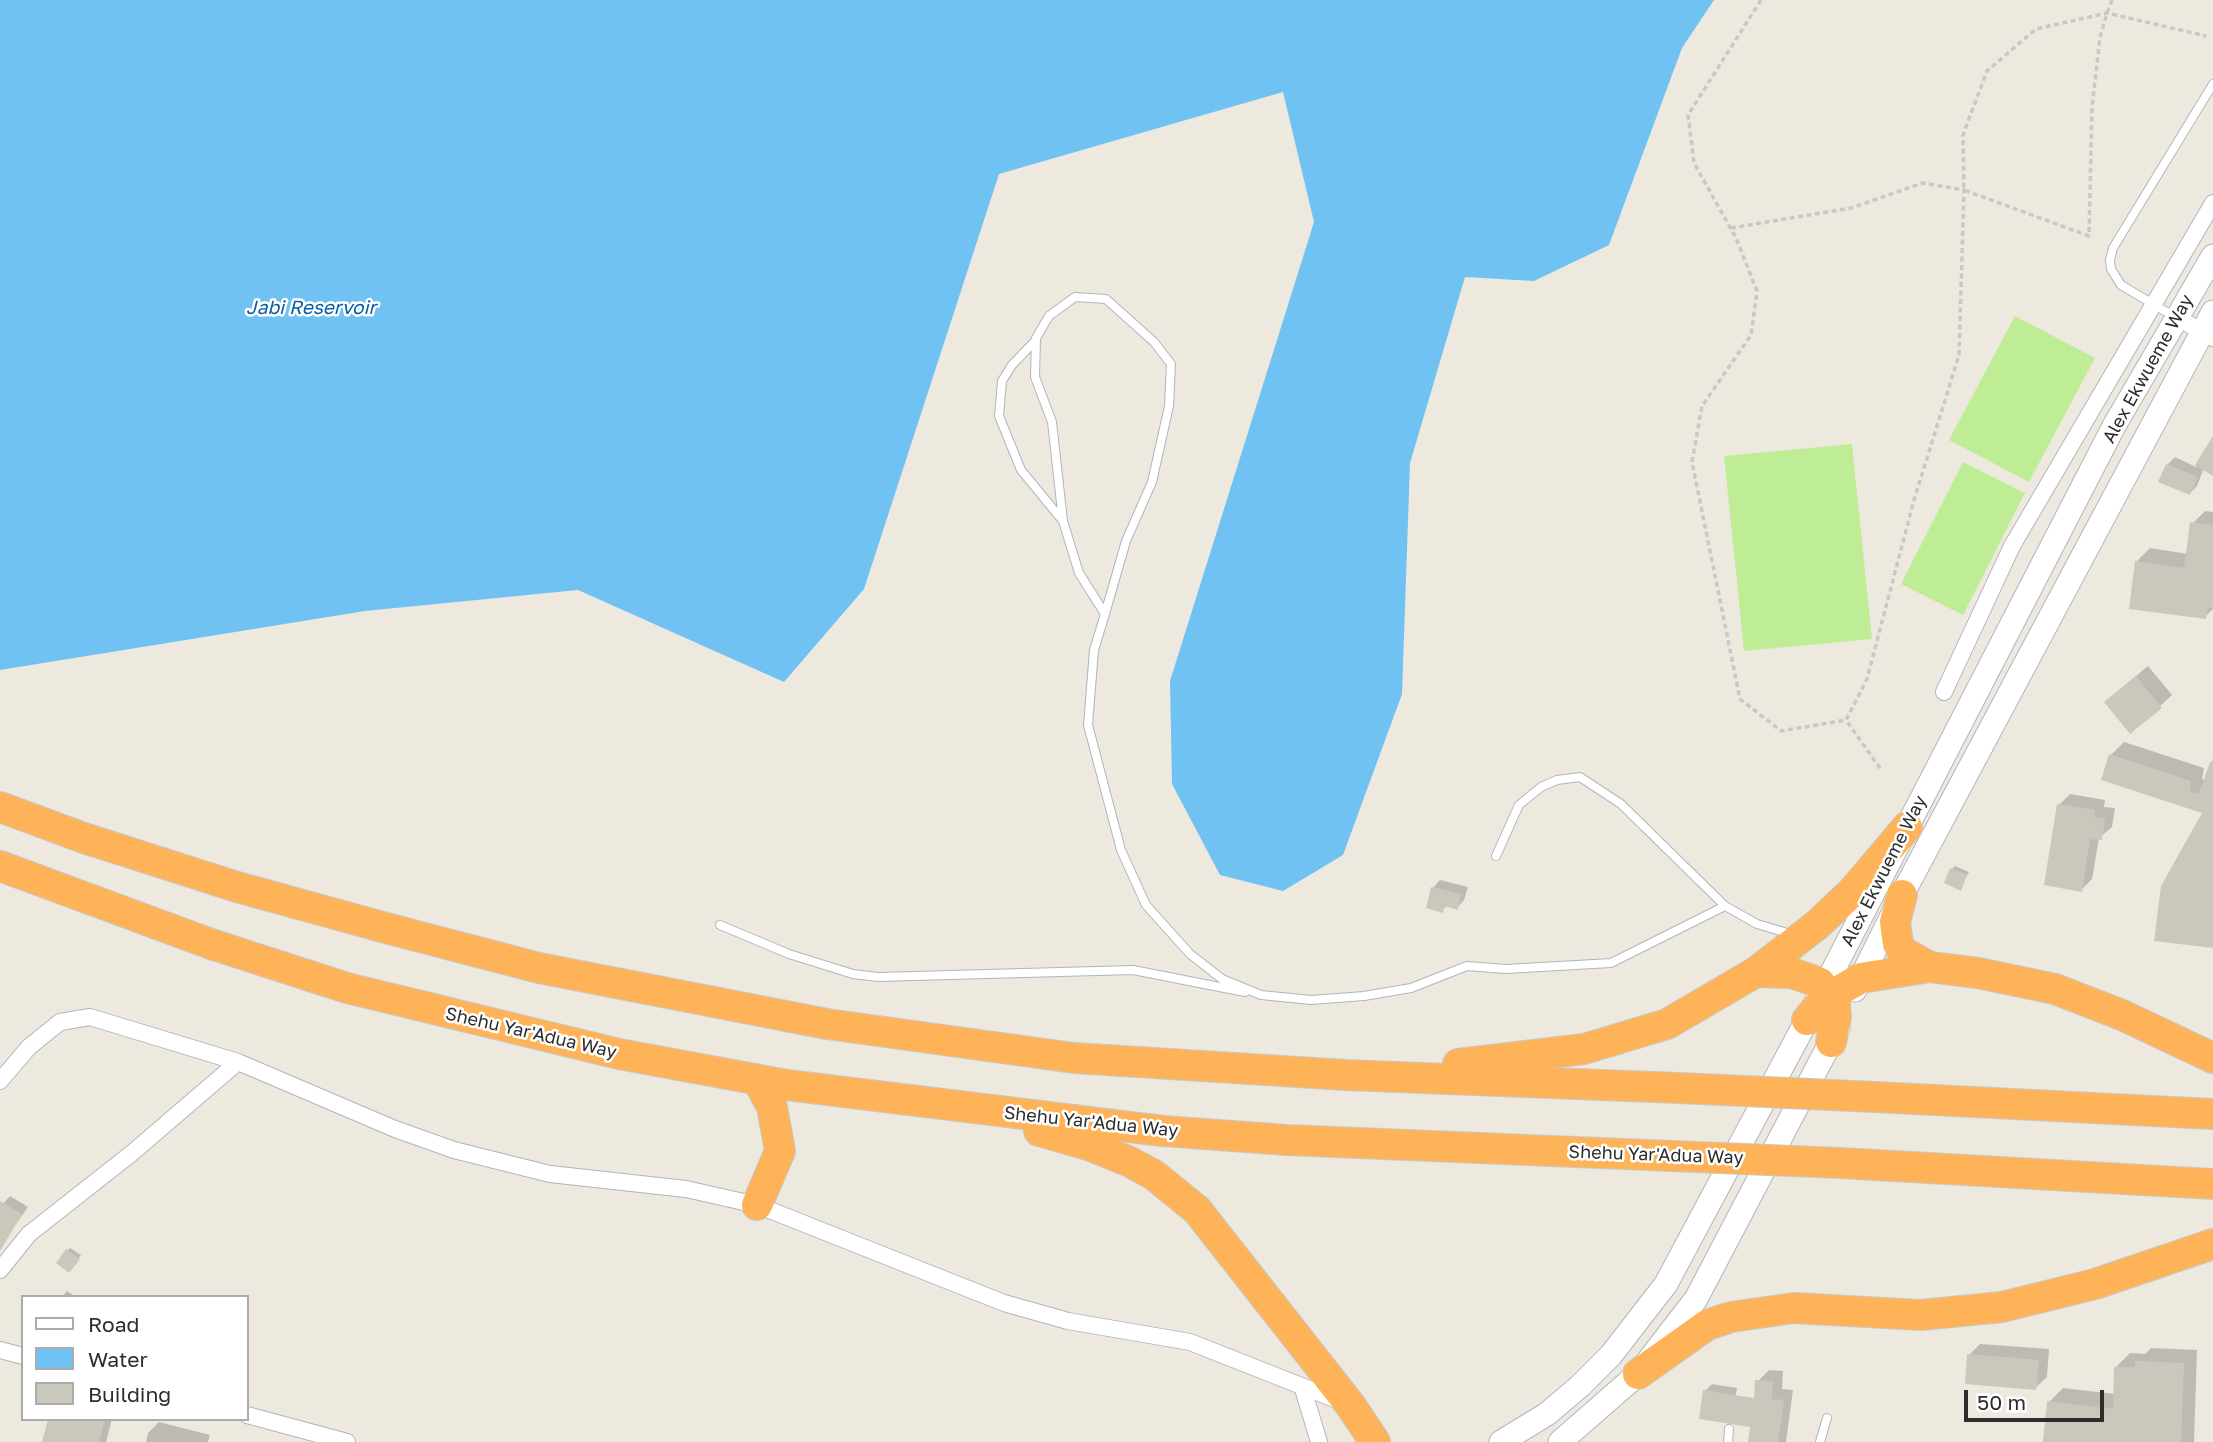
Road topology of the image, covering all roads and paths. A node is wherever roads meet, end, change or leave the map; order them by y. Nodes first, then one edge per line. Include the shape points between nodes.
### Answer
1 (1761, 0) edge
2 (2112, 0) edge
3 (2107, 13) junction
4 (2206, 36) dead end
5 (2213, 84) edge
6 (1964, 190) junction
7 (2213, 203) edge
8 (1731, 228) junction
9 (2213, 256) edge
10 (2152, 304) junction
11 (2176, 317) junction
12 (2209, 327) edge
13 (1036, 340) junction
14 (1063, 521) junction
15 (1105, 614) junction
16 (1944, 692) dead end
17 (1846, 720) junction
18 (1882, 771) dead end
19 (0, 807) edge
20 (1907, 827) junction
21 (1496, 856) dead end
22 (0, 866) edge
23 (1902, 895) junction
24 (1725, 906) junction
25 (720, 925) dead end
26 (1794, 944) junction
27 (1930, 967) junction
28 (1756, 972) junction
29 (1861, 978) junction
30 (1827, 991) junction
31 (1261, 995) junction
32 (1807, 1020) joint
33 (1831, 1042) junction
34 (2213, 1058) edge
35 (238, 1062) junction
36 (1346, 1075) junction
37 (757, 1079) junction
38 (0, 1081) edge
39 (916, 1101) junction
40 (2213, 1114) edge
41 (2213, 1184) edge
42 (757, 1205) junction
43 (2213, 1244) edge
44 (0, 1270) edge
45 (0, 1350) edge
46 (21, 1355) edge
47 (1638, 1374) junction
48 (1303, 1389) junction
49 (1351, 1406) junction
50 (248, 1415) edge
51 (1827, 1418) dead end
52 (1729, 1429) dead end
53 (347, 1442) edge
54 (1319, 1442) edge
55 (1375, 1442) edge
56 (1501, 1442) edge
57 (1560, 1442) edge
58 (1728, 1442) edge
59 (1820, 1442) edge

1 - 8 path via 1688,115 1694,163
2 - 3 path
3 - 4 path
3 - 6 path via 2036,29 1987,71 1963,135
3 - 6 path via 2092,107 2089,236
5 - 10 lane via 2113,248 2110,260 2116,278
6 - 8 path via 1923,183 1851,208
6 - 17 path via 1959,355 1914,500 1867,679
7 - 10 street
8 - 17 path via 1757,291 1751,335 1702,406 1692,462 1726,641 1740,699 1781,732
9 - 11 street, Alex Ekwueme Way
10 - 11 lane
10 - 16 street via 2012,546
11 - 12 street
11 - 20 street, Alex Ekwueme Way via 2114,426
12 - 23 street, Alex Ekwueme Way
13 - 14 lane via 1035,377 1052,422
13 - 14 lane via 1002,381 999,416 1021,470
13 - 15 lane via 1049,316 1075,297 1106,299 1154,342 1171,364 1169,406 1152,482 1126,541
14 - 15 lane via 1079,573
15 - 31 lane via 1094,650 1088,725 1121,850 1146,905 1190,954 1222,979
17 - 18 path
19 - 36 highway via 237,887 539,968 693,1000 840,1026 1061,1056
20 - 26 highway via 1852,891
20 - 30 street, Alex Ekwueme Way
21 - 24 lane via 1519,805 1541,787 1580,777 1621,804
22 - 37 highway, Shehu Yar'Adua Way via 347,988 619,1054
23 - 27 highway via 1895,922 1898,944 1903,952
23 - 29 street, Alex Ekwueme Way
24 - 26 lane via 1757,924 1784,932
24 - 31 lane via 1611,964 1506,970 1467,966 1411,988 1364,996 1311,1000
25 - 31 lane via 853,974 1133,971
26 - 28 highway
27 - 29 highway
27 - 34 highway via 2055,989 2112,1010
28 - 30 highway via 1792,972
28 - 36 highway via 1667,1024 1629,1038 1535,1057
29 - 30 highway
29 - 33 street, Alex Ekwueme Way
30 - 32 highway
30 - 33 highway via 1836,1017
32 - 56 street via 1686,1248 1640,1319 1580,1386 1547,1414
33 - 47 street, Alex Ekwueme Way via 1696,1299
35 - 38 street via 90,1017 60,1023 29,1046
35 - 42 street via 395,1129 498,1162 551,1174 686,1189
35 - 44 street via 29,1234
36 - 40 highway, bridge
37 - 39 highway, Shehu Yar'Adua Way
37 - 42 highway via 772,1107 780,1151
39 - 41 highway, Shehu Yar'Adua Way, bridge via 1163,1131 1273,1139
39 - 49 highway via 1091,1146 1154,1175 1214,1229
42 - 48 street via 1004,1303 1068,1321 1190,1342
43 - 47 highway via 2095,1284 2003,1307 1921,1315 1794,1308 1731,1317 1707,1325
45 - 46 street
47 - 57 street, Alex Ekwueme Way
48 - 49 street
48 - 54 street
49 - 55 highway
50 - 53 street
51 - 59 lane
52 - 58 lane

